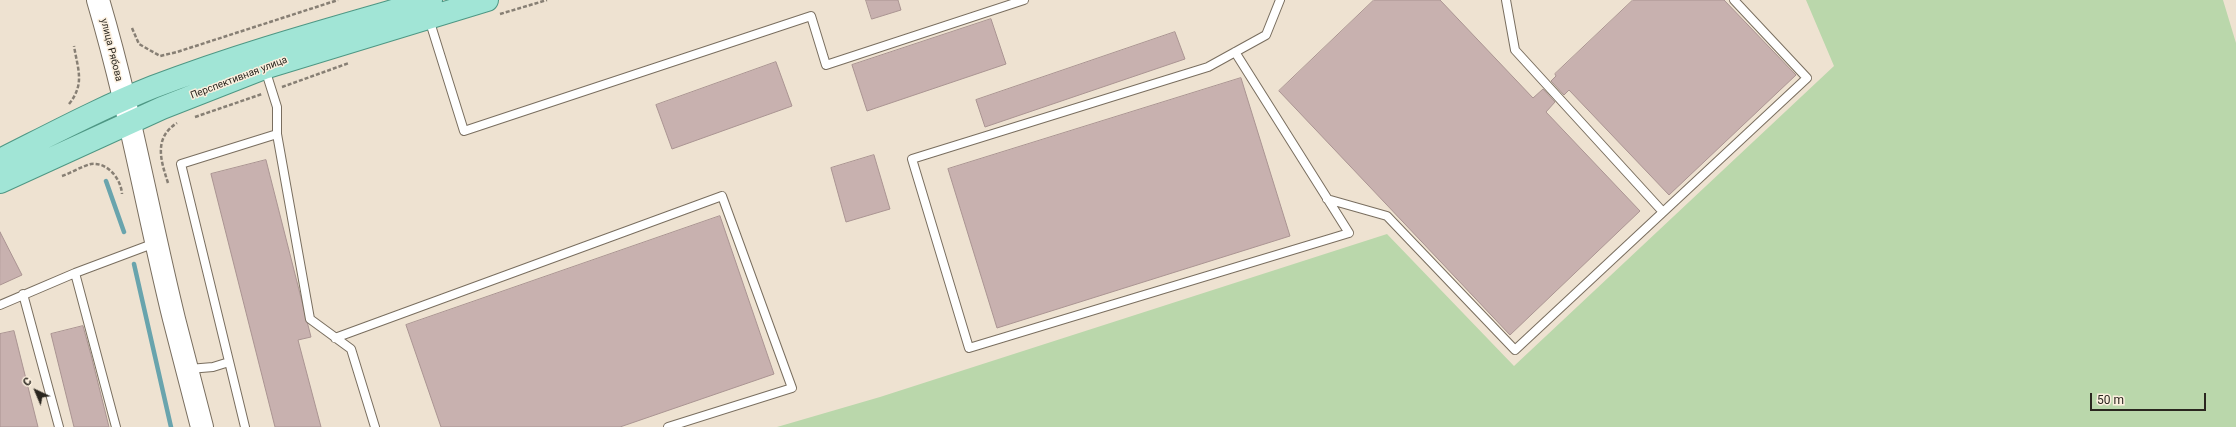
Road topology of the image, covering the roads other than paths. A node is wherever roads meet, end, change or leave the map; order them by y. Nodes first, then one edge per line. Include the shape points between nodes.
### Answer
1 (98, 0) edge
2 (488, 0) edge
3 (1024, 0) edge
4 (1280, 0) edge
5 (1506, 0) edge
6 (1734, 0) edge
7 (430, 8) edge
8 (1235, 52) junction
9 (264, 68) junction
10 (123, 100) junction
11 (129, 123) junction
12 (277, 134) junction
13 (0, 160) edge
14 (0, 182) edge
15 (1327, 199) junction
16 (1663, 212) junction
17 (157, 243) junction
18 (75, 273) junction
19 (23, 294) junction
20 (0, 305) edge
21 (335, 338) junction
22 (229, 362) junction
23 (188, 369) junction
24 (59, 427) edge
25 (116, 427) edge
26 (202, 427) edge
27 (245, 427) edge
28 (375, 427) edge
29 (668, 427) edge

1 - 10 main road, улица Рябова
2 - 7 main road, Перспективная улица
3 - 7 lane via 826,65 811,16 464,132
4 - 8 lane via 1266,35
5 - 16 lane via 1515,50
6 - 16 lane via 1807,78
7 - 9 main road, Перспективная улица
7 - 10 main road, Перспективная улица via 247,54
8 - 15 lane
8 - 15 lane via 1208,67 912,160 969,348 1349,233
9 - 11 main road, Перспективная улица
9 - 12 lane via 277,107
10 - 11 main road, улица Рябова
10 - 13 main road, Перспективная улица
11 - 14 main road, Перспективная улица
11 - 17 main road, улица Рябова
12 - 21 lane via 310,320
12 - 22 lane via 180,164
15 - 16 lane via 1387,216 1515,350
17 - 18 lane
17 - 23 main road, улица Рябова
18 - 19 lane
18 - 25 lane
19 - 20 lane
19 - 24 lane
21 - 28 lane via 351,349
21 - 29 lane via 722,196 792,388
22 - 23 lane via 213,367
22 - 27 lane
23 - 26 main road, улица Рябова

